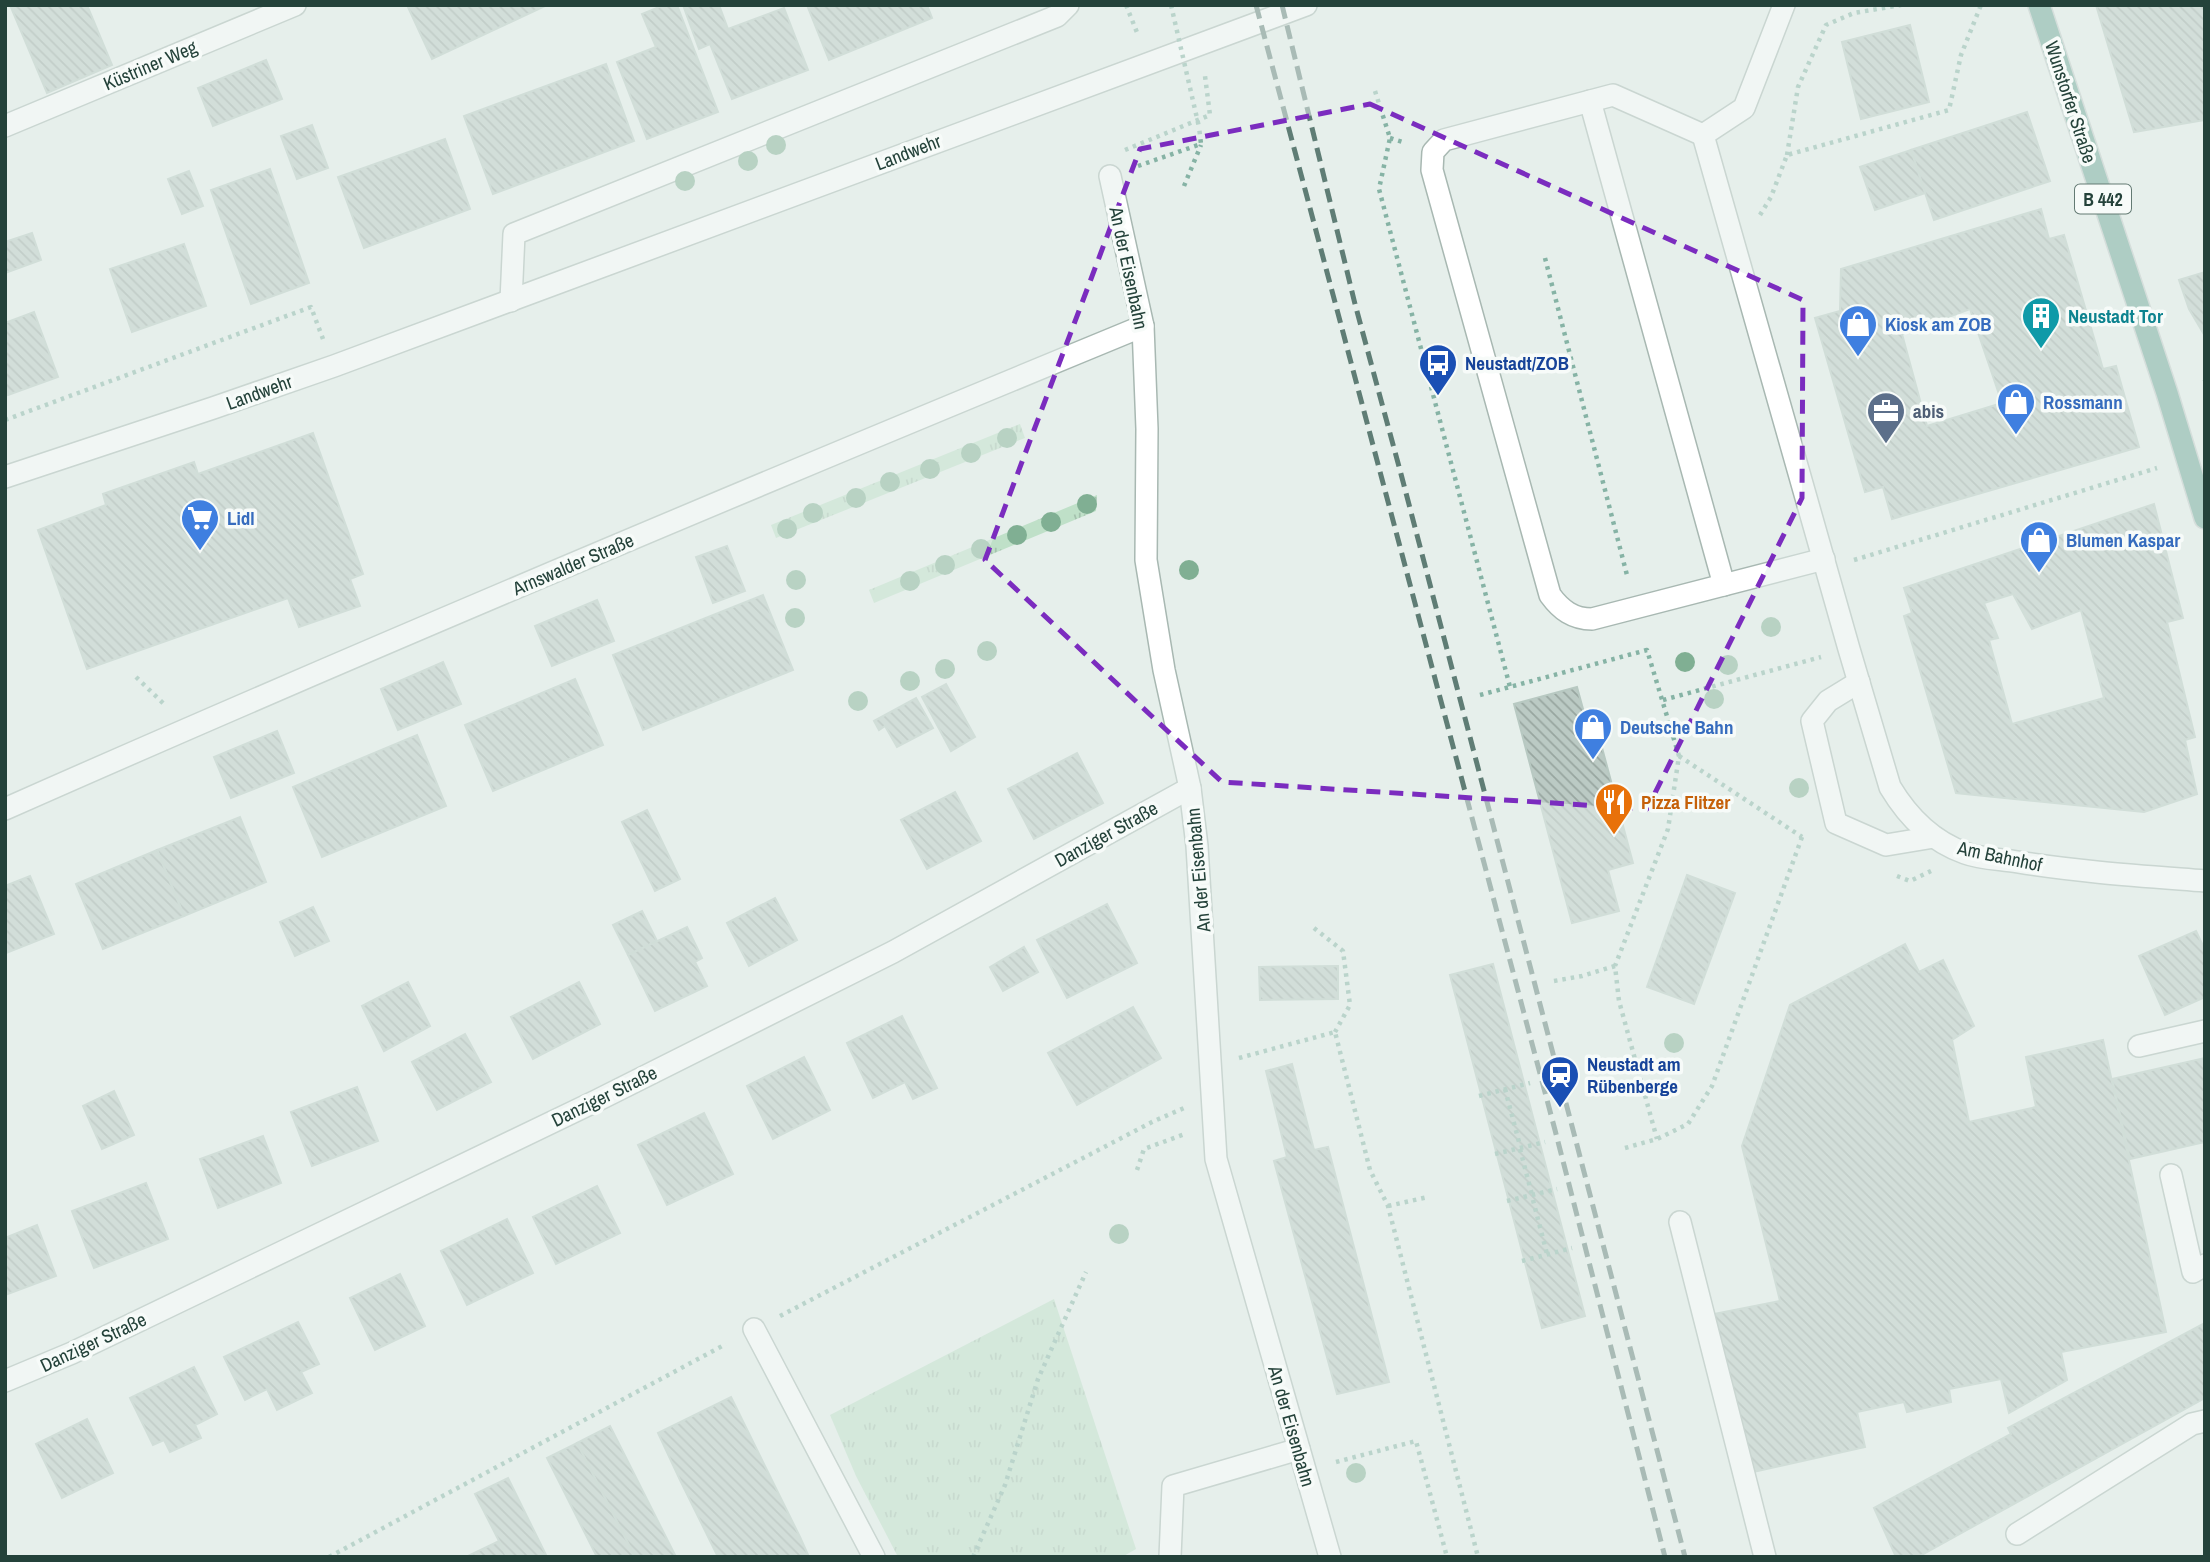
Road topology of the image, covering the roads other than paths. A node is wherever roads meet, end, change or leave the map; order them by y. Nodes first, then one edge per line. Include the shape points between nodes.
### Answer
1 (295, 5) edge
2 (1068, 5) edge
3 (1306, 5) edge
4 (1784, 5) edge
5 (2039, 5) edge
6 (1590, 101) junction
7 (5, 126) edge
8 (1703, 135) junction
9 (1110, 176) road end
10 (511, 301) junction
11 (1143, 326) junction
12 (5, 477) edge
13 (2205, 518) edge
14 (1825, 564) junction
15 (1724, 585) junction
16 (1859, 682) junction
17 (1190, 788) junction
18 (5, 809) edge
19 (1934, 837) junction
20 (2205, 881) edge
21 (2205, 1031) edge
22 (2140, 1046) dead end
23 (2171, 1175) dead end
24 (1680, 1222) dead end
25 (2205, 1265) edge
26 (754, 1329) dead end
27 (5, 1381) edge
28 (2205, 1421) edge
29 (1299, 1449) junction
30 (2017, 1535) dead end
31 (874, 1557) edge
32 (1170, 1557) edge
33 (1330, 1557) edge
34 (1765, 1557) edge

1 - 7 street, Küstriner Weg
2 - 10 street via 1057,16 513,234
3 - 10 street, Landwehr
4 - 8 street via 1744,108
5 - 13 main road, Wunstorfer Straße / B 442
6 - 8 street via 1613,95
6 - 15 street
6 - 15 street via 1444,140 1433,152 1432,170 1550,595 1563,611 1592,620
8 - 14 street, Am Bahnhof
9 - 11 street, An der Eisenbahn
10 - 12 street, Landwehr
11 - 17 street, An der Eisenbahn via 1146,560
11 - 18 street, Arnswalder Straße via 768,480
14 - 15 street
14 - 16 street, Am Bahnhof
16 - 19 street, Am Bahnhof via 1890,787 1909,817
16 - 19 street via 1828,701 1812,721 1836,823 1886,845
17 - 27 street, Danziger Straße via 893,951 596,1101 84,1348
17 - 29 street, An der Eisenbahn via 1216,1159
19 - 20 street, Am Bahnhof via 1966,854 2041,866
21 - 22 street
23 - 25 street via 2193,1272
24 - 34 street
26 - 31 street
28 - 30 street via 2192,1424
29 - 32 street via 1173,1486
29 - 33 street, An der Eisenbahn

